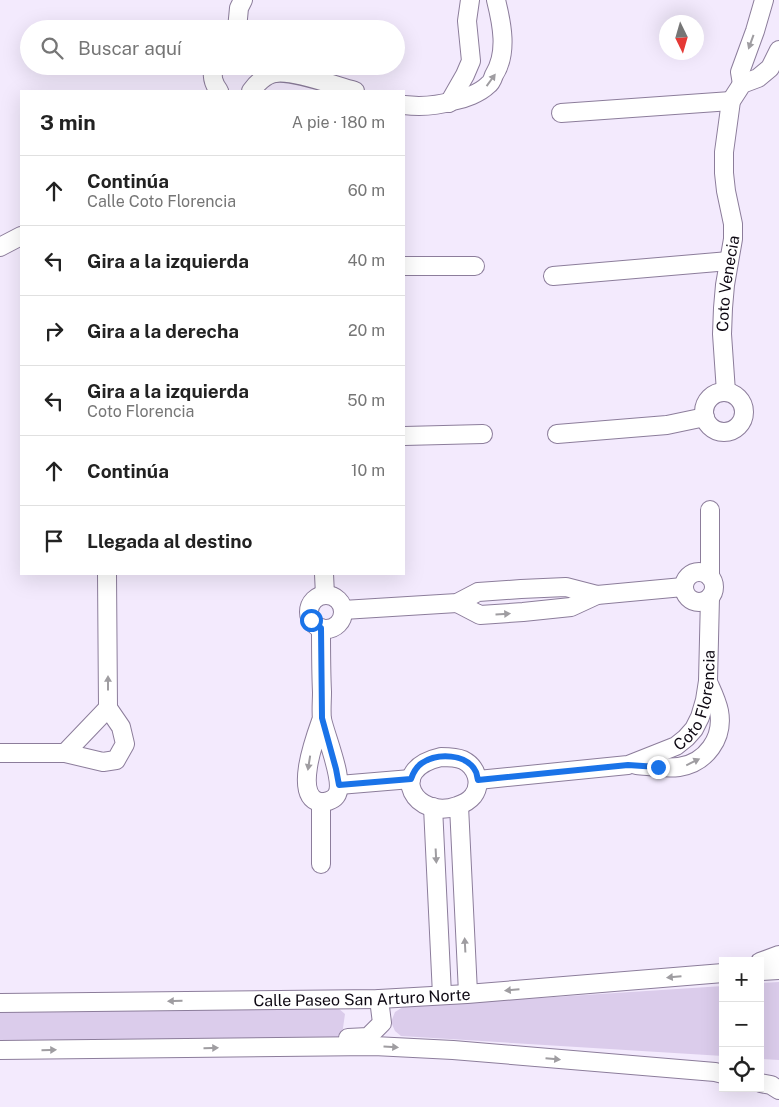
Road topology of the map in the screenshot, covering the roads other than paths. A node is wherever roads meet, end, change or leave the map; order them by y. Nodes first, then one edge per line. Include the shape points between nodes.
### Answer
1 (243, 0) edge
2 (470, 0) edge
3 (496, 0) edge
4 (764, 0) edge
5 (238, 20) edge
6 (779, 50) edge
7 (212, 75) edge
8 (265, 75) edge
9 (296, 75) edge
10 (742, 84) junction
11 (252, 89) edge
12 (218, 90) edge
13 (351, 90) edge
14 (731, 101) junction
15 (449, 102) junction
16 (405, 105) edge
17 (561, 113) dead end
18 (20, 237) edge
19 (0, 247) edge
20 (729, 261) junction
21 (405, 266) edge
22 (475, 266) dead end
23 (553, 276) dead end
24 (726, 392) junction
25 (705, 417) junction
26 (483, 434) dead end
27 (557, 434) dead end
28 (405, 436) edge
29 (710, 510) dead end
30 (107, 575) edge
31 (324, 575) edge
32 (710, 577) junction
33 (683, 587) junction
34 (325, 595) junction
35 (597, 595) junction
36 (710, 597) junction
37 (457, 603) junction
38 (343, 610) junction
39 (321, 628) junction
40 (708, 681) junction
41 (108, 708) junction
42 (322, 718) junction
43 (0, 753) edge
44 (65, 754) junction
45 (628, 765) junction
46 (411, 779) junction
47 (478, 780) junction
48 (339, 785) junction
49 (321, 802) junction
50 (459, 806) junction
51 (433, 807) junction
52 (321, 864) dead end
53 (779, 955) edge
54 (764, 961) edge
55 (779, 970) edge
56 (764, 971) edge
57 (719, 973) edge
58 (468, 994) junction
59 (442, 995) junction
60 (379, 999) junction
61 (0, 1003) edge
62 (292, 1047) junction
63 (0, 1050) edge
64 (719, 1073) edge
65 (764, 1074) edge
66 (779, 1075) edge
67 (764, 1084) edge
68 (779, 1090) edge

1 - 5 street
2 - 15 street via 467,21 471,61
15 -> 3 street via 466,98 489,85 498,69 503,37
4 -> 10 street via 740,72
6 - 10 street via 770,68 758,78
7 - 12 street
8 - 11 street
9 - 13 street
10 - 14 street, Coto Venecia
14 - 17 street
14 - 20 street, Coto Venecia via 724,152 726,191 733,224
15 - 16 street via 436,106
18 - 19 street
20 - 23 street
20 - 24 street, Coto Venecia via 722,334
21 - 22 street
24 - 25 street via 711,396 706,402
24 - 25 street via 734,394 745,408 740,425 725,432 716,430
25 - 27 street via 667,425
26 - 28 street
29 - 32 street
41 -> 30 street
31 - 34 street
32 - 33 street via 704,573 690,574
32 - 36 street via 714,591
33 - 35 street
33 - 36 street via 686,596 693,601 702,602
34 - 38 street via 337,599
34 - 39 street via 318,597 310,607 311,620
35 - 37 street via 566,587 521,589 478,592
37 -> 35 street via 480,615 571,607
36 - 40 street, Coto Florencia
37 - 38 street
38 - 39 street via 339,623 328,629
39 - 42 street
40 - 45 street, Coto Florencia via 700,717 686,738 676,746
45 -> 40 street via 679,767 706,754 720,727 719,710
41 - 44 street
41 - 44 street via 121,727 125,744 116,760 102,762
42 - 48 street
42 -> 49 street via 310,757 307,783 308,794
43 - 44 street
45 - 47 street, Coto Florencia
46 - 47 street via 422,763 452,757 470,765
46 - 48 street
46 - 51 street via 416,798
47 - 50 street via 472,798
48 - 49 street via 332,800
49 - 52 street
50 - 51 street
58 -> 50 street
51 -> 59 street
53 - 54 street
55 - 56 street
57 -> 58 street, Calle Paseo San Arturo Norte
58 - 59 street, Calle Paseo San Arturo Norte
59 - 60 street, Calle Paseo San Arturo Norte
60 -> 61 street, Calle Paseo San Arturo Norte
60 - 62 street via 382,1024 368,1037 302,1041
63 -> 62 street
62 -> 64 street via 374,1046 452,1050
65 - 66 street
67 - 68 street

